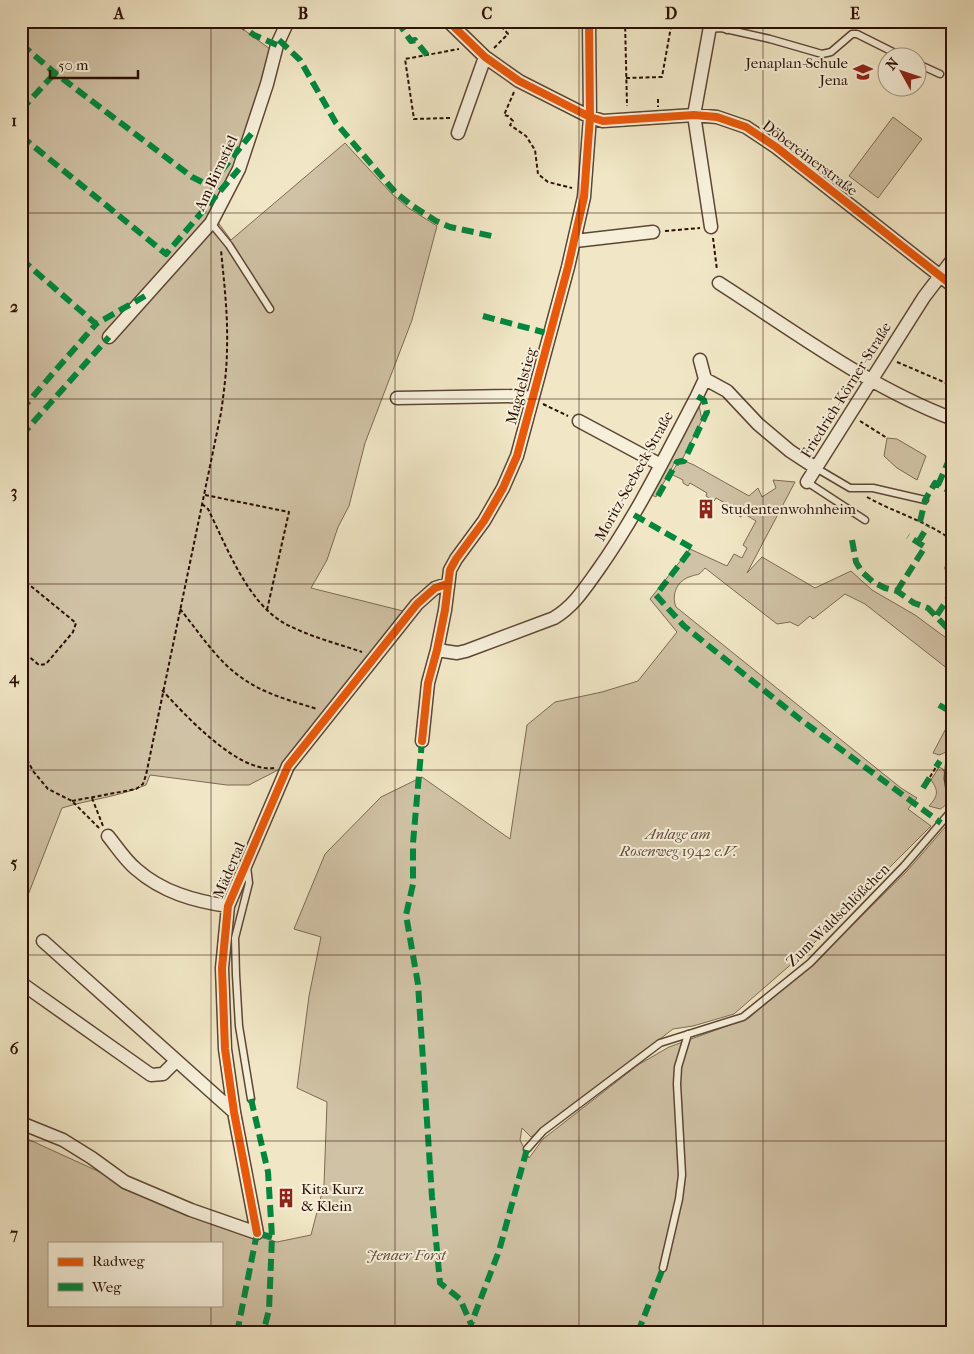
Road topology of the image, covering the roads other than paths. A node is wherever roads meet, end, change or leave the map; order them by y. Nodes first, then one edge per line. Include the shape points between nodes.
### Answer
1 (288, 21) edge
2 (448, 21) edge
3 (588, 21) edge
4 (730, 21) edge
5 (710, 25) edge
6 (727, 30) junction
7 (885, 48) edge
8 (485, 57) junction
9 (926, 68) edge
10 (940, 74) dead end
11 (694, 115) junction
12 (590, 117) junction
13 (458, 133) dead end
14 (711, 227) road end
15 (215, 228) junction
16 (653, 232) road end
17 (575, 241) junction
18 (953, 259) edge
19 (939, 277) junction
20 (719, 282) road end
21 (953, 286) edge
22 (270, 309) dead end
23 (109, 337) dead end
24 (700, 360) dead end
25 (705, 379) junction
26 (871, 380) junction
27 (397, 398) dead end
28 (532, 398) junction
29 (953, 419) edge
30 (579, 421) road end
31 (661, 465) junction
32 (816, 468) junction
33 (807, 482) joint
34 (925, 500) dead end
35 (865, 520) dead end
36 (447, 584) junction
37 (438, 650) junction
38 (422, 741) dead end
39 (953, 759) edge
40 (953, 791) edge
41 (953, 809) edge
42 (108, 836) road end
43 (247, 863) junction
44 (228, 906) junction
45 (43, 941) dead end
46 (222, 968) junction
47 (21, 983) edge
48 (236, 988) junction
49 (688, 1034) junction
50 (176, 1061) junction
51 (252, 1099) dead end
52 (234, 1112) junction
53 (21, 1123) edge
54 (528, 1149) dead end
55 (663, 1268) dead end

1 - 15 street, Am Birnstiel via 277,45 239,168
2 - 8 street, Döbereinerstraße
3 - 12 street, Magdelstieg
4 - 6 lane
5 - 6 lane
5 - 11 street
6 - 7 lane via 822,54 831,52 852,34
8 - 12 street, Döbereinerstraße via 526,85
8 - 13 street
9 - 10 lane
11 - 12 street, Döbereinerstraße via 603,121
11 - 14 street
11 - 19 street, Döbereinerstraße via 718,117 746,128 768,142
12 - 17 street, Magdelstieg via 587,173
15 - 22 lane
15 - 23 street, Am Birnstiel
16 - 17 street
17 - 28 street, Magdelstieg
18 - 19 street, Friedrich-Körner-Straße
19 - 21 street, Döbereinerstraße
19 - 26 street, Friedrich-Körner-Straße
20 - 26 street
24 - 25 street
25 - 31 street, Moritz-Seebeck-Straße
25 - 32 street via 727,392 758,424
26 - 29 street
26 - 32 street, Friedrich-Körner-Straße
27 - 28 street
28 - 36 street, Magdelstieg via 517,456 503,488 456,559
30 - 31 street
31 - 37 street, Moritz-Seebeck-Straße via 622,536 565,611 466,651
32 - 33 street, Friedrich-Körner-Straße
32 - 34 lane via 850,488 873,488
33 - 35 lane, Friedrich-Körner-Straße
36 - 37 street, Magdelstieg
36 - 43 street, Mädertal via 428,592 288,766
37 - 38 street, Magdelstieg via 428,683
39 - 40 street
41 - 49 lane, Zum Waldschlößchen via 904,866 810,963 743,1017
42 - 44 street, Mädertal via 135,868 156,884 201,902
43 - 44 street, Mädertal
43 - 48 lane via 249,883 235,938
44 - 46 street, Mädertal
45 - 50 street
46 - 48 lane
46 - 52 street, Mädertal via 225,1049
47 - 50 street via 151,1075 162,1074
48 - 51 lane
49 - 54 lane, Zum Waldschlößchen via 660,1043 543,1131
49 - 55 lane via 678,1067 677,1084 682,1175
50 - 52 street
52 - 53 street, Mädertal via 257,1233 125,1182 63,1140

